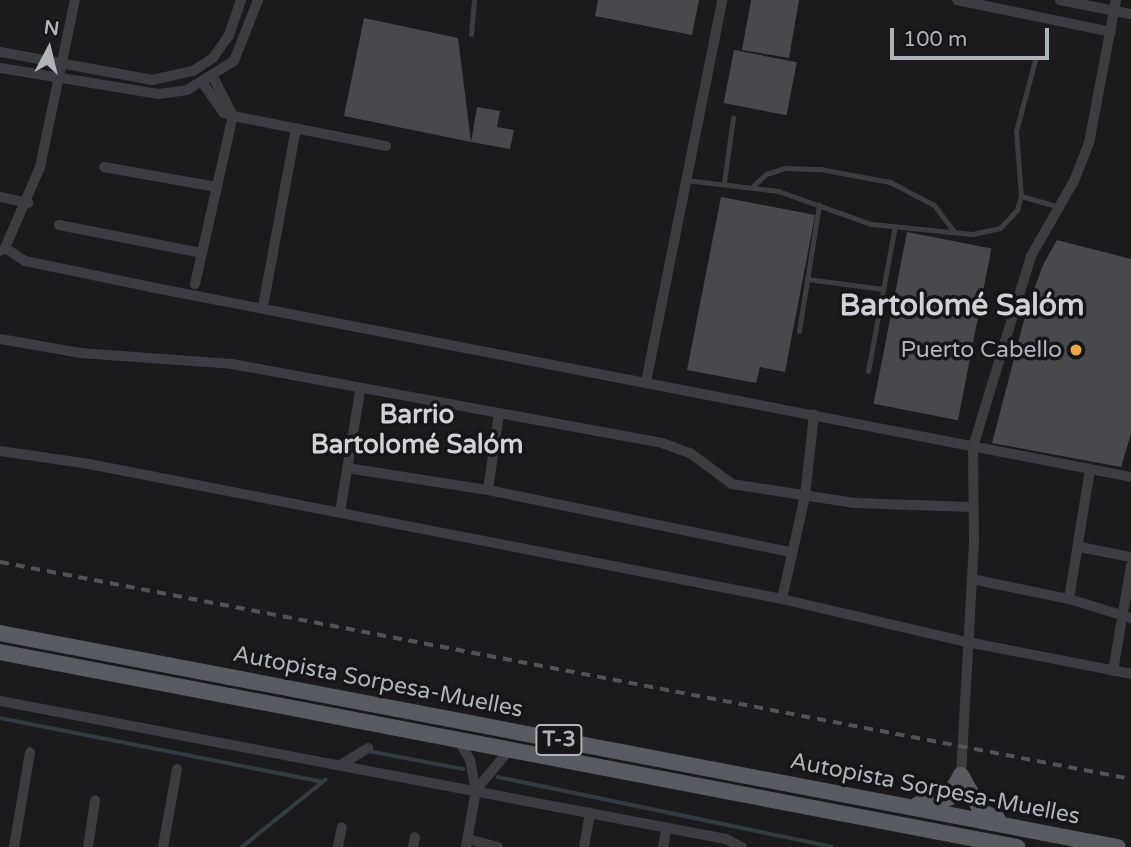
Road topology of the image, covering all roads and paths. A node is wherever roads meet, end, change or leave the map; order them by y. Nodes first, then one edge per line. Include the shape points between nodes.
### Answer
1 (75, 0) edge
2 (241, 0) edge
3 (258, 0) edge
4 (474, 0) edge
5 (722, 0) edge
6 (957, 0) edge
7 (1060, 0) edge
8 (981, 2) edge
9 (1115, 5) edge
10 (1131, 14) edge
11 (1111, 32) junction
12 (471, 34) dead end
13 (0, 52) edge
14 (1035, 60) dead end
15 (62, 66) junction
16 (0, 68) edge
17 (212, 75) junction
18 (59, 81) junction
19 (202, 82) junction
20 (233, 116) junction
21 (733, 118) dead end
22 (296, 129) junction
23 (386, 146) dead end
24 (104, 167) dead end
25 (686, 180) junction
26 (724, 182) junction
27 (753, 186) junction
28 (216, 187) junction
29 (1021, 196) junction
30 (0, 197) edge
31 (28, 203) junction
32 (819, 205) junction
33 (1059, 206) junction
34 (59, 225) dead end
35 (895, 226) junction
36 (955, 232) junction
37 (3, 249) edge
38 (202, 253) junction
39 (807, 279) junction
40 (195, 284) dead end
41 (883, 289) junction
42 (264, 301) dead end
43 (799, 331) dead end
44 (0, 339) edge
45 (868, 371) dead end
46 (646, 382) junction
47 (360, 391) junction
48 (499, 414) junction
49 (814, 414) junction
50 (973, 447) junction
51 (0, 451) edge
52 (347, 468) junction
53 (1090, 468) junction
54 (1131, 477) edge
55 (488, 490) junction
56 (805, 496) junction
57 (971, 507) junction
58 (340, 512) junction
59 (1080, 547) junction
60 (791, 552) junction
61 (1131, 557) edge
62 (1131, 566) edge
63 (972, 579) junction
64 (782, 599) junction
65 (1069, 599) junction
66 (1127, 617) edge
67 (0, 633) edge
68 (967, 642) junction
69 (0, 652) edge
70 (1113, 670) junction
71 (1131, 674) edge
72 (0, 701) edge
73 (456, 739) junction
74 (368, 748) dead end
75 (510, 749) junction
76 (30, 752) dead end
77 (340, 765) junction
78 (177, 769) dead end
79 (961, 775) junction
80 (476, 790) junction
81 (96, 801) dead end
82 (905, 806) junction
83 (590, 813) junction
84 (342, 827) dead end
85 (667, 827) junction
86 (1016, 827) junction
87 (954, 841) edge
88 (467, 843) edge
89 (14, 847) edge
90 (88, 847) edge
91 (163, 847) edge
92 (338, 847) edge
93 (498, 847) edge
94 (584, 847) edge
95 (663, 847) edge
96 (742, 847) edge
97 (1017, 847) edge
98 (1118, 847) edge

1 - 15 street
2 - 15 street via 229,35 213,58 193,71 152,80
3 - 17 street via 234,61
4 - 12 lane
5 - 25 street
6 - 8 street
7 - 9 street
8 - 11 street
9 - 10 street
9 - 11 street
11 - 33 street via 1089,143
13 - 15 street
14 - 29 lane via 1016,131
15 - 18 street
16 - 18 street
17 - 19 street
17 - 20 street
18 - 19 street via 159,94
18 - 31 street
19 - 20 street via 224,113
20 - 22 street
20 - 28 street
21 - 26 lane
22 - 23 street
22 - 42 street
24 - 28 street
25 - 26 lane
25 - 46 street
26 - 27 lane
27 - 32 lane
27 - 36 lane via 766,174 785,168 820,169 890,182 934,205
28 - 38 street
29 - 33 lane
29 - 36 lane via 1017,210 1000,228 986,234
30 - 31 street
31 - 37 street
32 - 35 lane via 871,224
32 - 39 lane
33 - 50 street via 1022,279
34 - 38 street
35 - 36 lane
35 - 41 lane
37 - 46 street via 37,264
38 - 40 street
39 - 41 lane
39 - 43 lane
41 - 45 lane
44 - 47 street via 80,353 232,364
46 - 49 street
47 - 48 street
47 - 52 street
48 - 55 street
48 - 56 street via 677,447 732,484
49 - 50 street
49 - 56 street
50 - 53 street
50 - 57 street
51 - 58 street
52 - 55 street
52 - 58 street
53 - 54 street
53 - 59 street
55 - 60 street
56 - 57 street
56 - 60 street
57 - 63 street
58 - 64 street
59 - 61 street
59 - 65 street
60 - 64 street
62 - 66 street
63 - 65 street
63 - 68 street
64 - 68 street
65 - 66 street
66 - 70 street
67 - 82 main road, Autopista Sorpesa-Muelles / T-3
68 - 70 street
68 - 79 street
69 - 73 main road, Autopista Sorpesa-Muelles / T-3
70 - 71 street
72 - 77 street
73 - 75 main road, Autopista Sorpesa-Muelles / T-3
73 - 80 street via 470,760
74 - 77 street
75 - 80 street, T-3
75 - 87 main road, Autopista Sorpesa-Muelles / T-3
76 - 89 street
77 - 80 street
78 - 91 street
79 - 82 main road via 948,798
79 - 86 main road via 981,811
80 - 83 street
80 - 88 street
81 - 90 street
82 - 86 main road, Autopista Sorpesa-Muelles / T-3
83 - 85 street
83 - 94 street
84 - 92 street
85 - 95 street
85 - 96 street via 726,839
86 - 98 main road, Autopista Sorpesa-Muelles / T-3
87 - 97 main road, Autopista Sorpesa-Muelles / T-3
88 - 93 street

